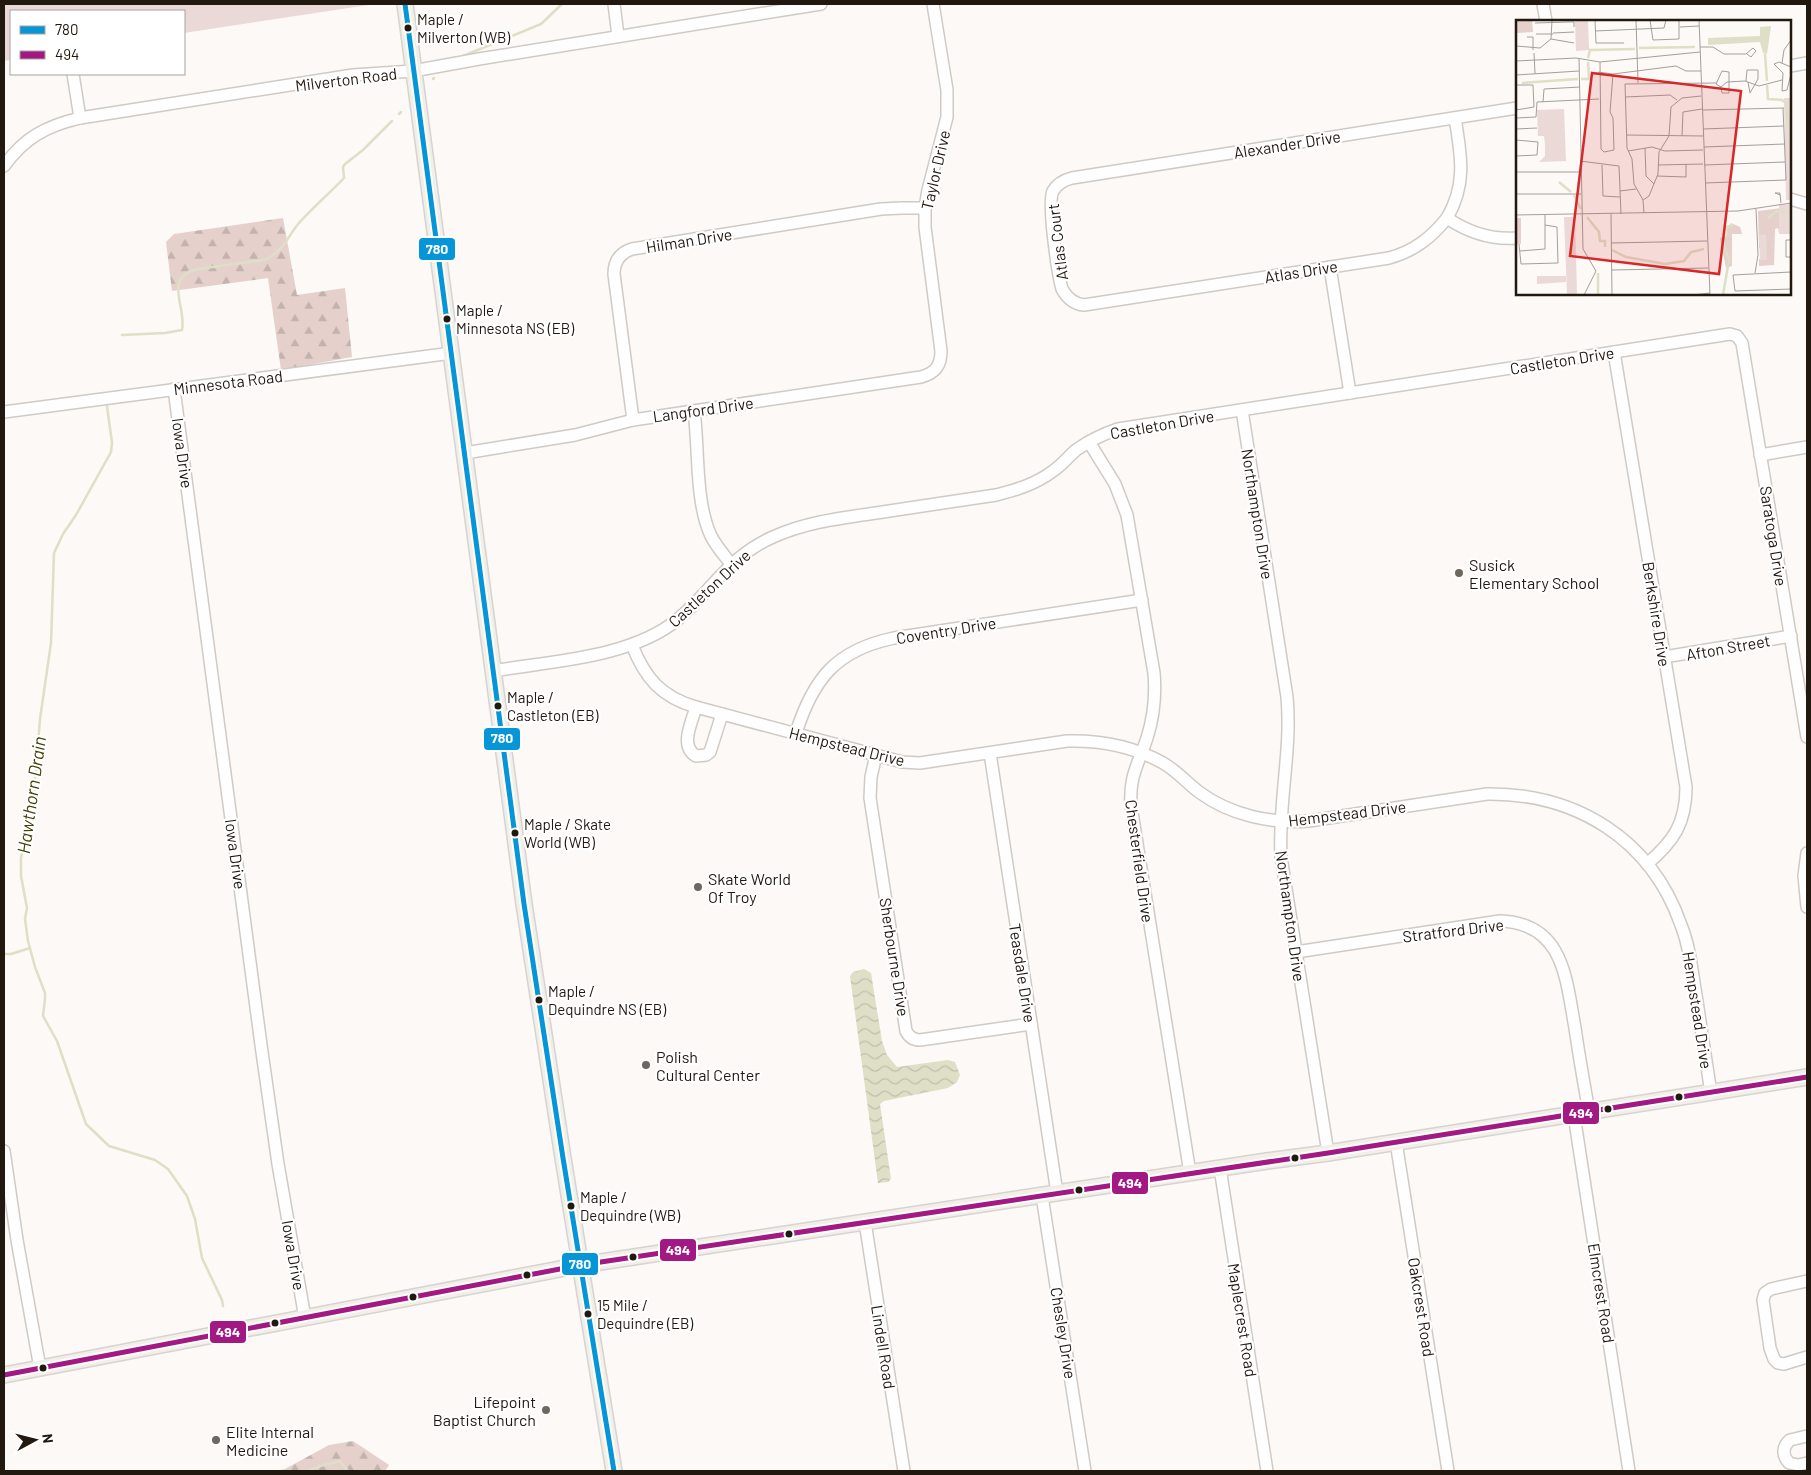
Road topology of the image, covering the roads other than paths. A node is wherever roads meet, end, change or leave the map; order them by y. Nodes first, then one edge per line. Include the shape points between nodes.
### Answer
1 (405, 4) edge
2 (614, 4) edge
3 (822, 4) edge
4 (933, 4) edge
5 (1543, 4) edge
6 (1546, 20) edge
7 (618, 36) junction
8 (1807, 63) edge
9 (1791, 66) edge
10 (413, 71) junction
11 (73, 75) edge
12 (1516, 108) edge
13 (80, 118) junction
14 (1455, 118) junction
15 (4, 166) edge
16 (1058, 185) joint
17 (1791, 199) edge
18 (1807, 204) edge
19 (925, 208) junction
20 (1447, 218) junction
21 (1516, 238) edge
22 (1330, 267) junction
23 (1070, 299) joint
24 (1738, 336) joint
25 (1614, 352) junction
26 (452, 353) junction
27 (939, 366) joint
28 (174, 389) junction
29 (1350, 393) junction
30 (694, 410) junction
31 (1242, 410) junction
32 (4, 412) edge
33 (633, 420) junction
34 (1089, 442) junction
35 (1807, 447) edge
36 (465, 453) junction
37 (1760, 455) junction
38 (731, 564) junction
39 (1142, 600) junction
40 (1791, 636) junction
41 (632, 645) junction
42 (1664, 657) junction
43 (493, 671) junction
44 (696, 707) junction
45 (722, 714) junction
46 (796, 733) junction
47 (1807, 737) edge
48 (990, 753) junction
49 (1141, 753) junction
50 (876, 755) junction
51 (1282, 821) junction
52 (1807, 852) edge
53 (1647, 864) junction
54 (1807, 907) edge
55 (1296, 952) junction
56 (1031, 1024) junction
57 (1807, 1077) edge
58 (1712, 1093) junction
59 (1581, 1114) junction
60 (1396, 1142) junction
61 (4, 1151) edge
62 (1328, 1153) junction
63 (1220, 1168) junction
64 (1190, 1173) junction
65 (1050, 1194) junction
66 (865, 1222) junction
67 (581, 1265) junction
68 (1807, 1281) edge
69 (305, 1318) junction
70 (1807, 1357) edge
71 (40, 1368) junction
72 (4, 1375) edge
73 (1807, 1436) edge
74 (1807, 1463) edge
75 (614, 1471) edge
76 (904, 1471) edge
77 (1085, 1471) edge
78 (1267, 1471) edge
79 (1448, 1471) edge
80 (1630, 1471) edge

1 - 10 main road
2 - 7 street
3 - 7 street, Milverton Road
4 - 19 street, Taylor Drive via 947,90 947,117
5 - 6 street
7 - 10 street, Milverton Road
8 - 9 street
10 - 13 street, Milverton Road via 354,75
10 - 26 main road
11 - 13 street
12 - 14 street, Alexander Drive
13 - 15 street, Milverton Road via 42,130 14,152
14 - 16 street, Alexander Drive via 1072,178
14 - 20 street, Atlas Drive via 1462,162 1461,180 1456,202
16 - 23 street, Atlas Court via 1051,197 1051,207 1061,283
17 - 18 street
19 - 27 street, Taylor Drive via 941,351
19 - 33 street, Hilman Drive via 882,210 632,249 620,255 614,274
20 - 21 street via 1476,234
20 - 22 street, Atlas Drive via 1428,240 1405,254
22 - 23 street, Atlas Drive via 1089,305
22 - 29 street
24 - 25 street, Castleton Drive via 1722,334
24 - 37 street, Saratoga Drive via 1742,343
25 - 29 street, Castleton Drive
25 - 42 street, Berkshire Drive
26 - 28 street, Minnesota Road
26 - 36 main road
27 - 30 street, Langford Drive via 921,377
28 - 32 street, Minnesota Road
28 - 69 street, Iowa Drive via 262,1055
29 - 31 street, Castleton Drive
30 - 33 street, Langford Drive
30 - 38 street via 706,523 717,546
31 - 34 street, Castleton Drive via 1118,429
31 - 51 street, Northampton Drive via 1287,697 1288,738
33 - 36 street, Langford Drive via 575,435
34 - 38 street, Castleton Drive via 1049,474 1018,489 810,524 772,537
34 - 39 street, Chesterfield Drive via 1115,484 1122,502 1131,532
35 - 37 street
36 - 43 main road
37 - 40 street, Saratoga Drive
38 - 41 street, Castleton Drive via 676,621
39 - 46 street, Coventry Drive via 894,638 864,646 838,662 820,679 806,703
39 - 49 street, Chesterfield Drive via 1156,692 1151,724
40 - 42 street, Afton Street
40 - 47 street, Saratoga Drive
41 - 43 street, Castleton Drive
41 - 44 street, Hempstead Drive via 652,682 667,695
42 - 53 street, Berkshire Drive via 1686,787 1685,805 1674,837
43 - 67 main road via 526,918
44 - 45 street, Hempstead Drive
44 - 45 street via 687,742 691,753 696,756 710,752
45 - 46 street, Hempstead Drive
46 - 50 street, Hempstead Drive
48 - 49 street, Hempstead Drive via 1086,741 1112,744
48 - 50 street, Hempstead Drive via 920,763
48 - 56 street, Teasdale Drive
49 - 51 street, Hempstead Drive via 1165,764 1224,807 1246,815
49 - 64 street, Chesterfield Drive via 1131,785 1130,806
50 - 56 street, Sherbourne Drive via 870,798 908,1035 920,1040
51 - 53 street, Hempstead Drive via 1309,821 1505,794 1569,807 1593,818 1618,836
51 - 55 street, Northampton Drive via 1281,857
52 - 54 street via 1804,876
53 - 58 street, Hempstead Drive via 1672,902 1687,944
55 - 59 street, Stratford Drive via 1500,922 1533,929 1550,943 1564,967
55 - 62 street, Northampton Drive
56 - 65 street, Teasdale Drive
57 - 58 main road
58 - 59 main road
59 - 60 main road
59 - 80 street, Elmcrest Road
60 - 62 main road
60 - 79 street, Oakcrest Road
61 - 71 street
62 - 63 main road
63 - 64 main road
63 - 78 street, Maplecrest Road
64 - 65 main road
65 - 66 main road
65 - 77 street, Chesley Drive
66 - 67 main road
66 - 76 street, Lindell Road
67 - 69 main road
67 - 75 main road
68 - 70 street via 1771,1289 1763,1300 1774,1359 1784,1364
69 - 71 main road
71 - 72 main road
73 - 74 street via 1790,1440 1783,1449 1789,1463

